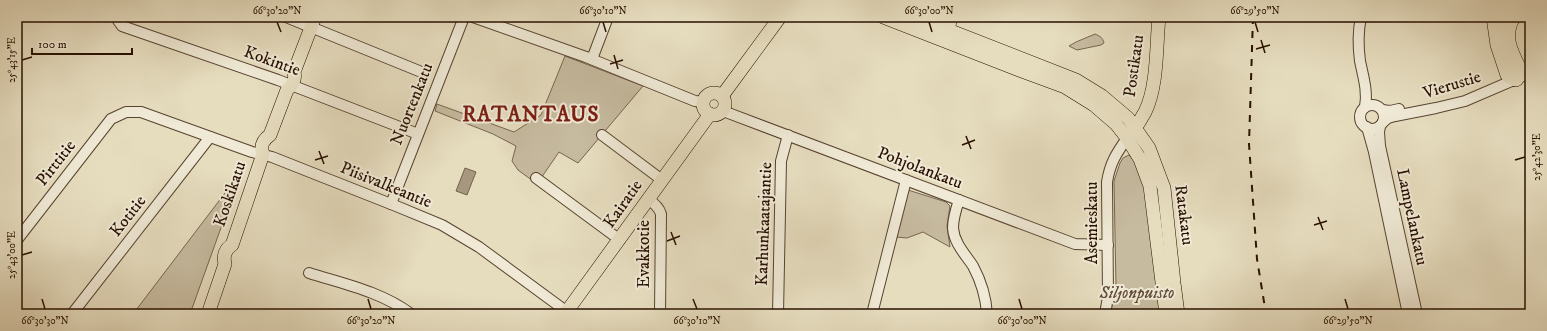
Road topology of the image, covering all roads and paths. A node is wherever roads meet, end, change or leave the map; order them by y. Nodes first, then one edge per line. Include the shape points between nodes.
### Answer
1 (286, 17) edge
2 (464, 17) edge
3 (474, 17) edge
4 (608, 17) edge
5 (780, 17) edge
6 (884, 17) edge
7 (915, 17) edge
8 (1158, 17) edge
9 (1361, 17) edge
10 (1494, 17) edge
11 (1513, 17) edge
12 (118, 18) edge
13 (314, 22) edge
14 (943, 28) edge
15 (592, 60) junction
16 (419, 71) dead end
17 (1521, 73) edge
18 (290, 83) junction
19 (1365, 83) junction
20 (722, 96) junction
21 (704, 102) junction
22 (1365, 107) junction
23 (1380, 108) junction
24 (126, 112) joint
25 (717, 112) junction
26 (1381, 124) junction
27 (1367, 127) junction
28 (1131, 133) junction
29 (418, 134) junction
30 (602, 134) dead end
31 (788, 135) junction
32 (210, 137) junction
33 (263, 154) junction
34 (536, 178) dead end
35 (662, 180) junction
36 (906, 180) junction
37 (648, 199) junction
38 (959, 200) junction
39 (391, 204) junction
40 (17, 240) edge
41 (620, 240) junction
42 (1108, 245) junction
43 (309, 273) dead end
44 (567, 313) edge
45 (72, 314) edge
46 (208, 314) edge
47 (411, 314) edge
48 (660, 314) edge
49 (778, 314) edge
50 (872, 314) edge
51 (987, 314) edge
52 (1105, 314) edge
53 (1166, 314) edge
54 (1178, 314) edge
55 (1408, 314) edge
56 (1417, 314) edge

1 - 13 street
2 - 29 street, Nuortenkatu
3 - 15 street
4 - 15 street
5 - 20 main road
6 - 14 main road
7 - 14 main road
8 - 28 main road, Postikatu via 1154,77 1149,100 1145,112
9 - 19 street via 1359,49
10 - 17 highway via 1498,45
11 - 17 highway via 1508,26 1508,47
12 - 18 street, Kokintie via 122,26
13 - 16 street
13 - 18 main road, Koskikatu
14 - 28 main road via 1072,90
15 - 21 street
17 - 23 street, Vierustie via 1447,100 1394,110
17 - 26 street, Vierustie via 1465,101 1395,116
18 - 29 street, Kokintie
18 - 33 main road, Koskikatu via 270,135 272,141
19 - 22 street
19 - 23 street
20 - 21 main road via 713,93 707,96
20 - 25 main road via 725,105
21 - 25 main road via 705,109
22 - 23 street via 1373,105
22 - 27 street via 1360,117
23 - 26 street via 1384,115
24 - 32 street, Piisivalkeantie via 140,112
24 - 40 street, Pirttitie via 111,119
25 - 31 street, Pohjolankatu
25 - 35 main road, Kairatie
26 - 27 street via 1374,128
26 - 56 street, Lampelankatu via 1380,146
27 - 55 street, Lampelankatu
28 - 42 street, Asemieskatu via 1110,167 1107,182
28 - 53 main road, Ratakatu via 1150,186
28 - 54 main road, Ratakatu via 1149,148 1164,188
29 - 39 street, Nuortenkatu
30 - 35 street
31 - 36 street, Pohjolankatu
31 - 49 street, Karhunkaatajantie via 781,161
32 - 33 street, Piisivalkeantie
32 - 45 street, Kotitie
33 - 39 street, Piisivalkeantie
33 - 46 main road, Koskikatu via 232,245 232,256 225,264
34 - 41 street
35 - 37 main road, Kairatie
36 - 38 street, Pohjolankatu
36 - 50 street
37 - 41 main road, Kairatie
37 - 48 street, Evakkotie via 656,205 661,214
38 - 42 street, Pohjolankatu via 1075,244
38 - 51 street via 954,234 978,276
39 - 44 street, Piisivalkeantie via 442,225 465,239
41 - 44 main road, Kairatie
42 - 52 street, Asemieskatu via 1108,297
43 - 47 street via 388,300

